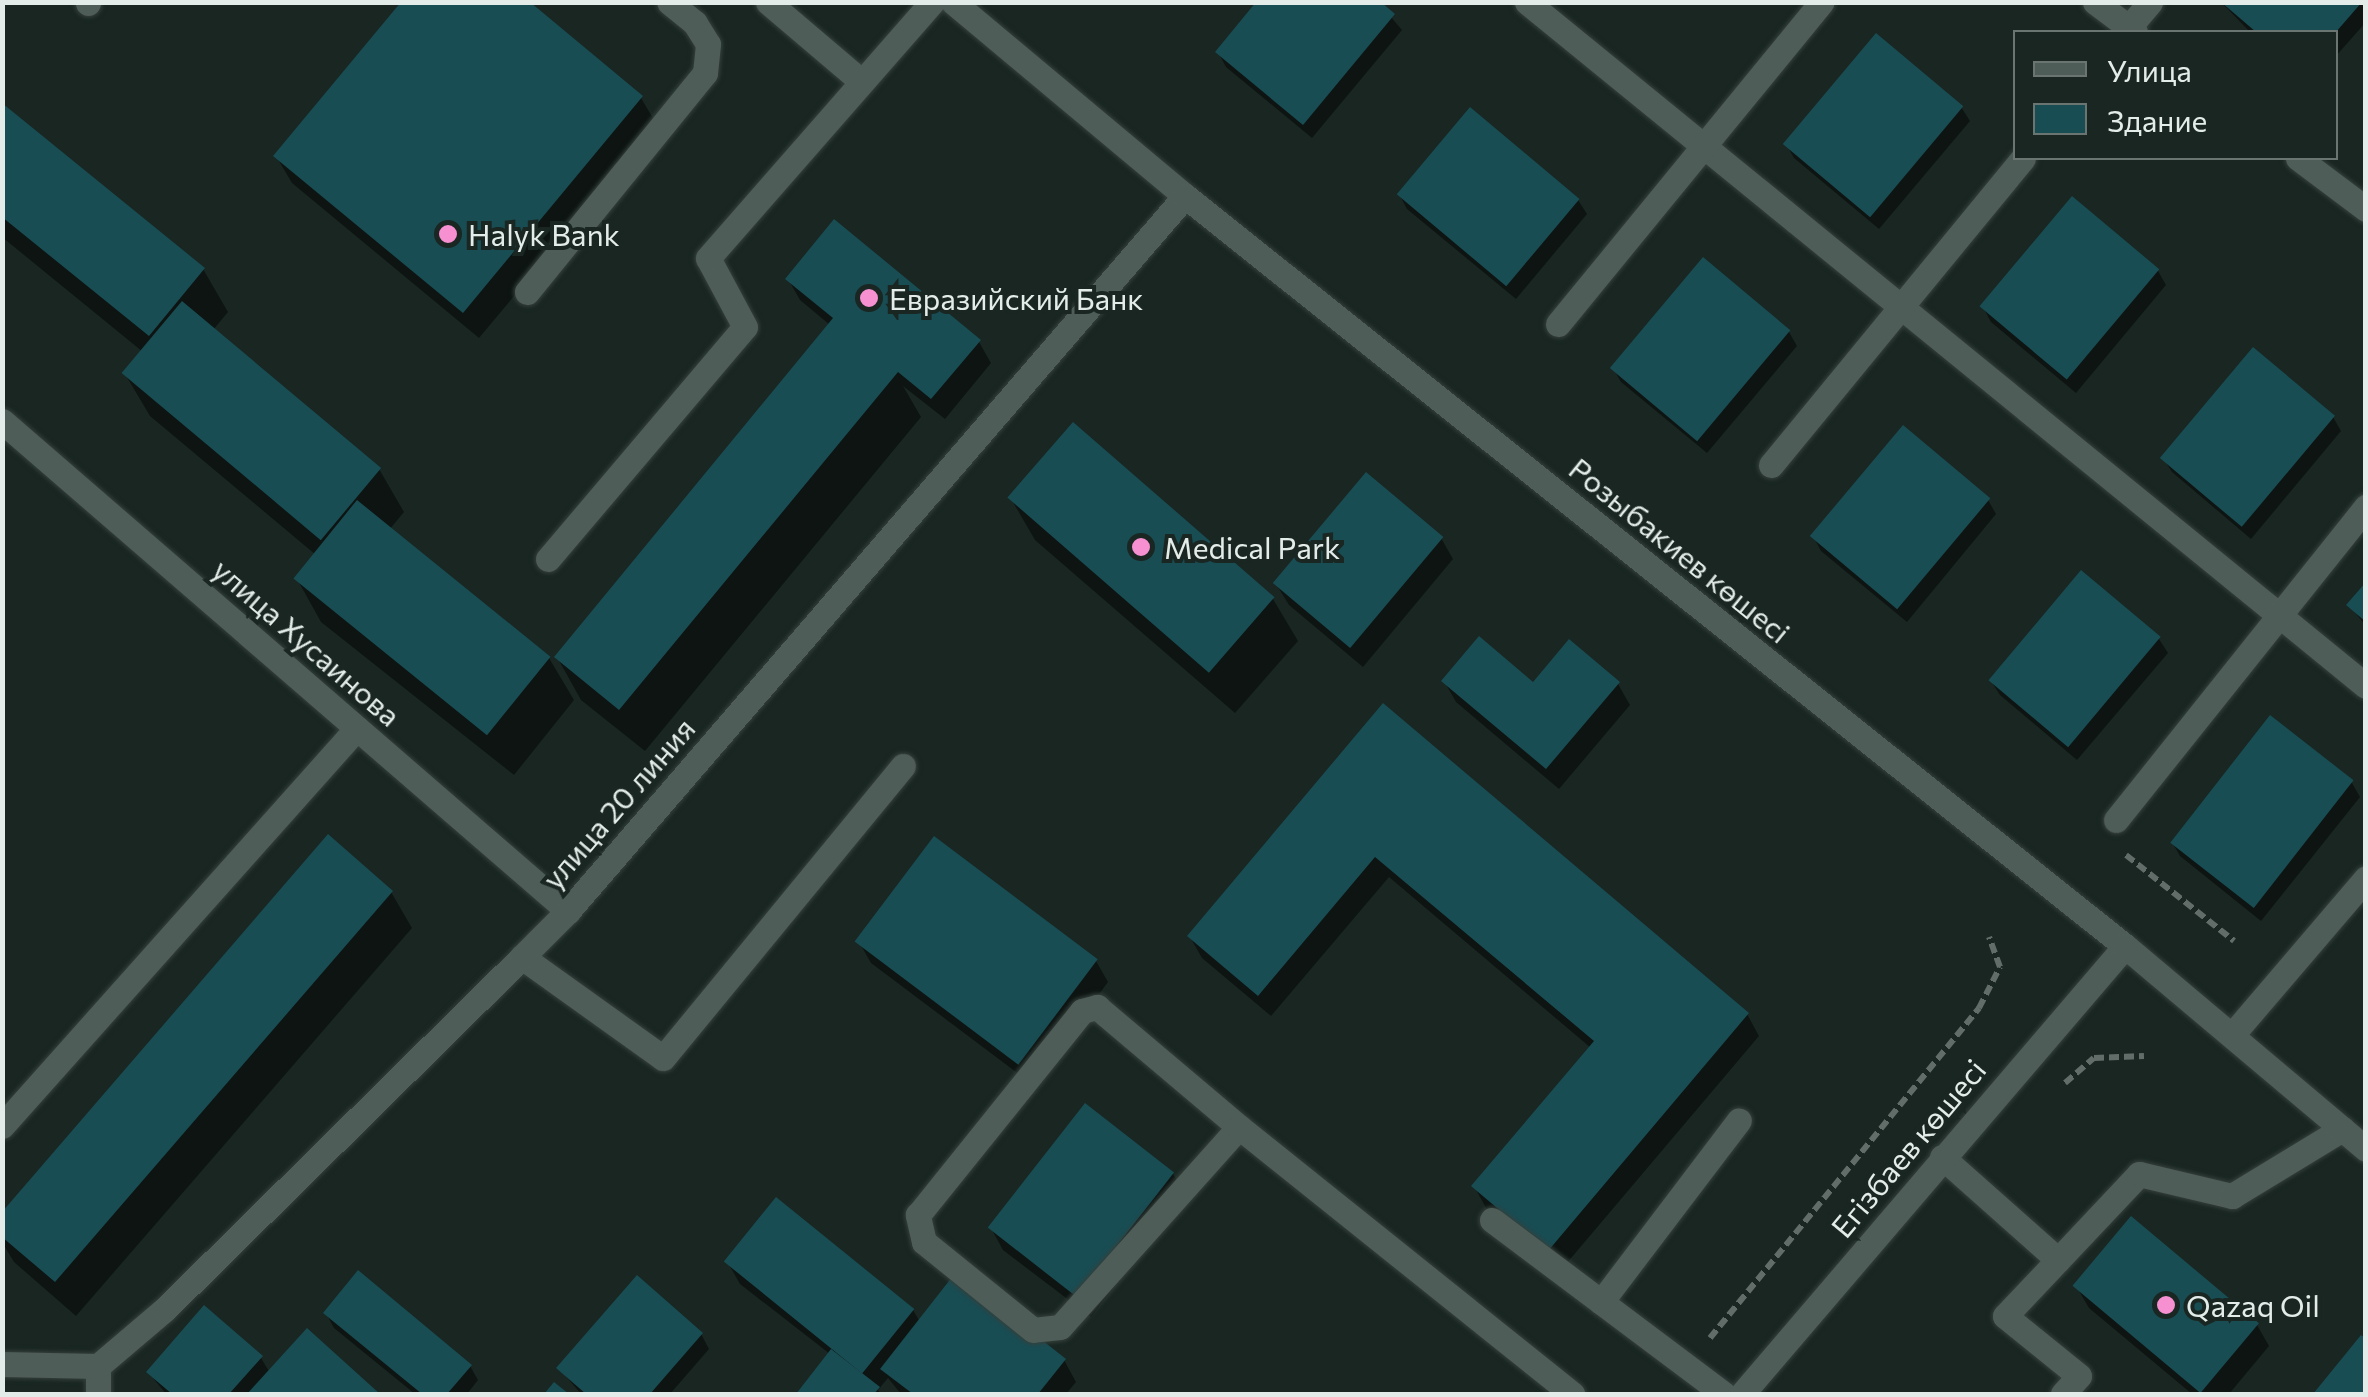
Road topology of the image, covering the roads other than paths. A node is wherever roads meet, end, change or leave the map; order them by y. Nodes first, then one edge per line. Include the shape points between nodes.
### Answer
1 (669, 2) edge
2 (768, 2) edge
3 (932, 2) edge
4 (953, 2) edge
5 (1526, 2) edge
6 (1822, 2) edge
7 (2096, 2) edge
8 (2150, 2) edge
9 (2129, 30) edge
10 (2131, 30) edge
11 (862, 82) junction
12 (1704, 148) junction
13 (2021, 160) edge
14 (2301, 160) edge
15 (1185, 196) junction
16 (2366, 209) edge
17 (527, 292) dead end
18 (1899, 309) junction
19 (1558, 324) dead end
20 (2, 421) edge
21 (1771, 466) dead end
22 (2366, 507) edge
23 (548, 559) dead end
24 (2277, 618) junction
25 (2366, 686) edge
26 (357, 728) junction
27 (903, 766) dead end
28 (2114, 832) road end
29 (2366, 878) edge
30 (568, 911) junction
31 (2125, 946) junction
32 (522, 957) junction
33 (2232, 1035) junction
34 (1739, 1120) dead end
35 (2, 1126) edge
36 (1239, 1127) junction
37 (2342, 1129) junction
38 (2366, 1149) edge
39 (1942, 1157) junction
40 (1492, 1220) dead end
41 (2058, 1260) junction
42 (1601, 1302) junction
43 (2, 1364) edge
44 (98, 1366) junction
45 (98, 1394) edge
46 (1572, 1394) edge
47 (1724, 1394) edge
48 (1742, 1394) edge
49 (2063, 1394) edge

1 - 17 street via 708,44 706,72
2 - 11 street
3 - 11 street
4 - 15 street, Розыбакиев көшесі
5 - 12 street
6 - 12 street
7 - 9 street
8 - 10 street
11 - 23 street via 708,258 745,326
12 - 18 street
12 - 19 street
13 - 18 street
14 - 16 street
15 - 30 street, улица 20 линия
15 - 31 street, Розыбакиев көшесі
18 - 21 street
18 - 24 street
20 - 26 street, улица Хусаинова
22 - 24 street
24 - 25 street
24 - 28 street
26 - 30 street, улица Хусаинова
26 - 35 street
27 - 32 street via 663,1058
29 - 33 street
30 - 32 street, улица 20 линия
31 - 33 street, Розыбакиев көшесі
31 - 39 street, Егізбаев көшесі
32 - 44 street, улица 20 линия
33 - 37 street, Розыбакиев көшесі
34 - 42 street
36 - 36 street via 1098,1007 1082,1011 918,1215 924,1242 1032,1330 1060,1328
36 - 46 street
37 - 38 street, Розыбакиев көшесі
37 - 41 street via 2232,1196 2138,1174
39 - 41 street
39 - 48 street, Егізбаев көшесі
40 - 42 street
41 - 49 street via 2006,1316 2079,1376
42 - 47 street
43 - 44 street
44 - 45 street

